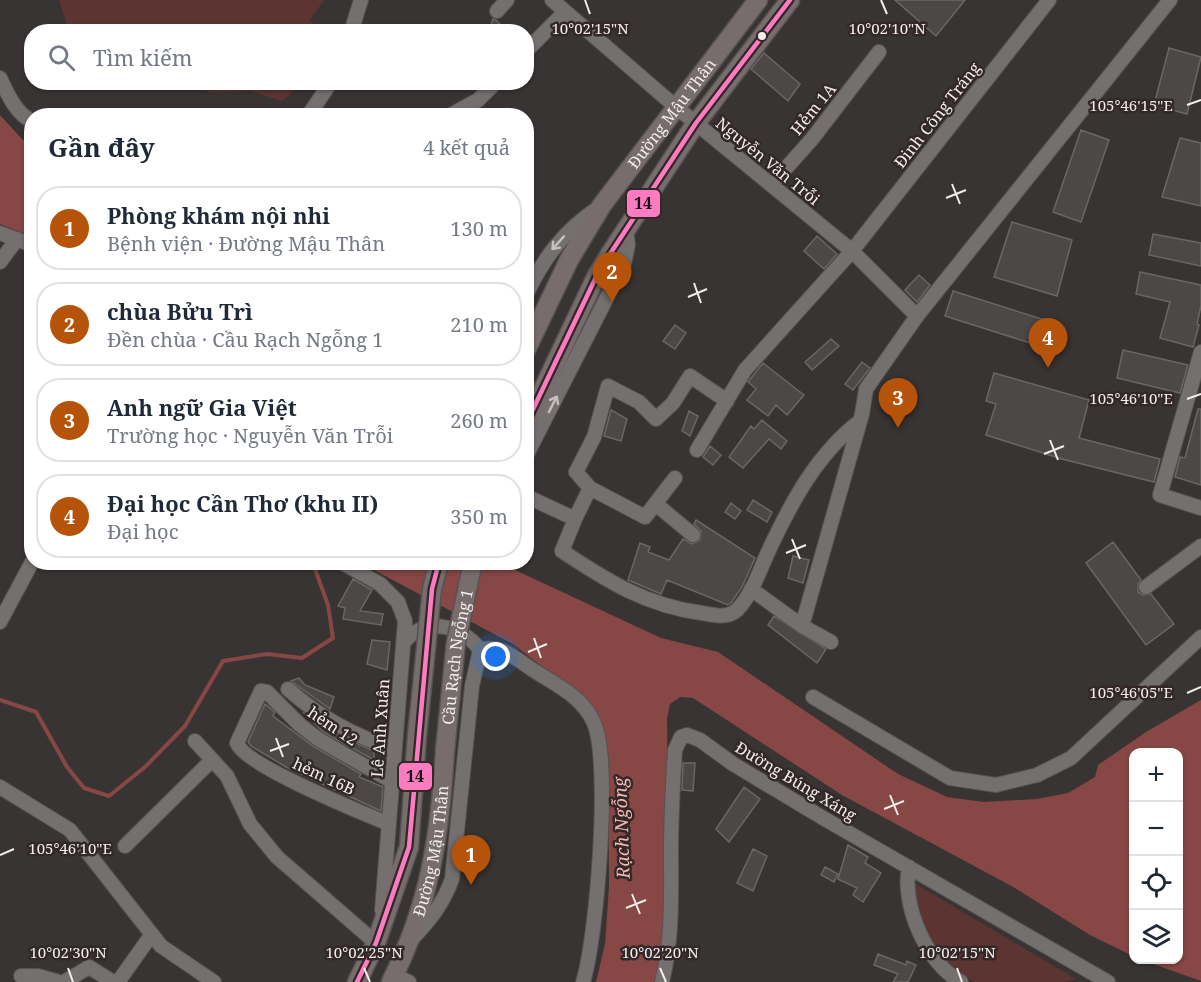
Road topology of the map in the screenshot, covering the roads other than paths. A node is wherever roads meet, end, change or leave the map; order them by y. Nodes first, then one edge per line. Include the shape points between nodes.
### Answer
1 (361, 0) edge
2 (507, 0) edge
3 (552, 0) edge
4 (758, 0) edge
5 (790, 0) edge
6 (1049, 0) edge
7 (1170, 0) edge
8 (497, 11) dead end
9 (565, 12) junction
10 (354, 24) edge
11 (534, 43) edge
12 (879, 52) dead end
13 (0, 78) edge
14 (326, 90) edge
15 (488, 90) edge
16 (676, 107) junction
17 (313, 108) edge
18 (464, 108) edge
19 (24, 116) edge
20 (696, 123) junction
21 (771, 184) junction
22 (602, 205) junction
23 (626, 229) junction
24 (0, 233) edge
25 (16, 239) junction
26 (24, 242) edge
27 (852, 251) junction
28 (0, 262) edge
29 (534, 279) edge
30 (918, 316) junction
31 (534, 333) edge
32 (1201, 352) edge
33 (726, 401) junction
34 (534, 408) edge
35 (860, 421) junction
36 (534, 440) edge
37 (697, 450) dead end
38 (675, 478) dead end
39 (590, 488) junction
40 (534, 500) edge
41 (657, 505) junction
42 (1201, 508) edge
43 (575, 519) junction
44 (693, 535) dead end
45 (1201, 546) edge
46 (28, 570) edge
47 (356, 570) edge
48 (437, 570) edge
49 (471, 570) edge
50 (1146, 587) dead end
51 (751, 589) junction
52 (0, 622) edge
53 (802, 626) junction
54 (1201, 637) edge
55 (404, 642) junction
56 (831, 642) dead end
57 (480, 650) junction
58 (288, 689) dead end
59 (261, 691) joint
60 (813, 697) dead end
61 (417, 736) joint
62 (195, 741) dead end
63 (395, 749) junction
64 (445, 750) joint
65 (213, 760) junction
66 (393, 782) junction
67 (0, 787) edge
68 (389, 824) junction
69 (125, 846) dead end
70 (909, 867) junction
71 (152, 934) junction
72 (378, 935) junction
73 (412, 939) junction
74 (21, 976) dead end
75 (940, 976) edge
76 (398, 980) edge
77 (1099, 981) edge
78 (58, 982) edge
79 (64, 982) edge
80 (116, 982) edge
81 (214, 982) edge
82 (357, 982) edge
83 (583, 982) edge
84 (662, 982) edge
85 (961, 982) edge

1 - 10 street
2 - 8 street
3 - 9 street, Nguyễn Văn Trỗi
4 - 16 main road, Đường Mậu Thân
5 - 20 main road, Đường Mậu Thân
6 - 27 street, Đinh Công Tráng
7 - 30 street
9 - 11 street
9 - 16 street, Nguyễn Văn Trỗi
12 - 21 street, Hẻm 1A
13 - 19 street
14 - 17 street
15 - 18 street
16 - 20 street, Nguyễn Văn Trỗi
16 - 22 main road, Đường Mậu Thân
20 - 21 street, Nguyễn Văn Trỗi
20 - 23 main road, Đường Mậu Thân
21 - 27 street, Nguyễn Văn Trỗi
22 -> 29 street via 578,222 543,261
22 - 31 main road, Đường Mậu Thân via 569,260
23 - 34 main road, Đường Mậu Thân via 597,275
36 -> 23 street via 624,264
24 - 25 street
25 - 26 street
25 - 28 street
27 - 30 street, Nguyễn Văn Trỗi
27 - 33 street, Đinh Công Tráng via 745,370
30 - 35 street via 866,389
32 - 42 street via 1160,495
33 - 37 street, Đinh Công Tráng
33 - 39 street via 690,376 673,403 656,419 639,402 608,387 594,437 576,472
35 - 51 street via 836,440 807,479
35 - 53 street
38 - 41 street
39 - 41 street via 645,517
39 - 43 street
40 - 43 street
41 - 44 street
43 - 51 street via 562,551 613,585 648,601 674,610 724,616 736,611
45 - 50 street
46 - 52 street
47 - 55 street, Lê Anh Xuân via 380,584 398,602 405,621
48 - 61 main road, Cầu Rạch Ngỗng 1, bridge
49 - 64 main road, Cầu Rạch Ngỗng 1, bridge via 456,642
51 - 53 street
53 - 56 street
54 - 60 street via 1071,758 1037,776 996,785 951,778
55 - 57 street via 424,626 444,627 463,632
55 - 63 street, Lê Anh Xuân
57 - 73 street via 472,686 452,879 433,917
57 - 83 street via 500,649 573,696 595,724 602,781 594,928
58 - 63 street via 315,711 368,740
59 - 66 street, hẻm 12 via 267,692 318,739
59 - 68 street, hẻm 16B via 237,744 240,750 260,765
61 - 72 main road, Đường Mậu Thân via 409,848
62 - 65 street
63 - 66 street, Lê Anh Xuân
64 - 73 main road, Đường Mậu Thân via 436,851
65 - 69 street
65 - 72 street via 227,776 250,824 272,851
66 - 68 street, Lê Anh Xuân
67 - 71 street via 70,830
68 - 72 street, Lê Anh Xuân
70 - 75 street via 906,879 925,946
70 - 77 street, Đường Búng Xáng
70 - 84 street, Đường Búng Xáng via 733,764 700,740 681,737 675,750 673,905
71 - 80 street
71 - 81 street via 162,946
72 - 82 main road, Đường Mậu Thân
73 - 76 main road, Đường Mậu Thân
74 - 78 street
75 - 85 street
79 - 80 street via 88,967

